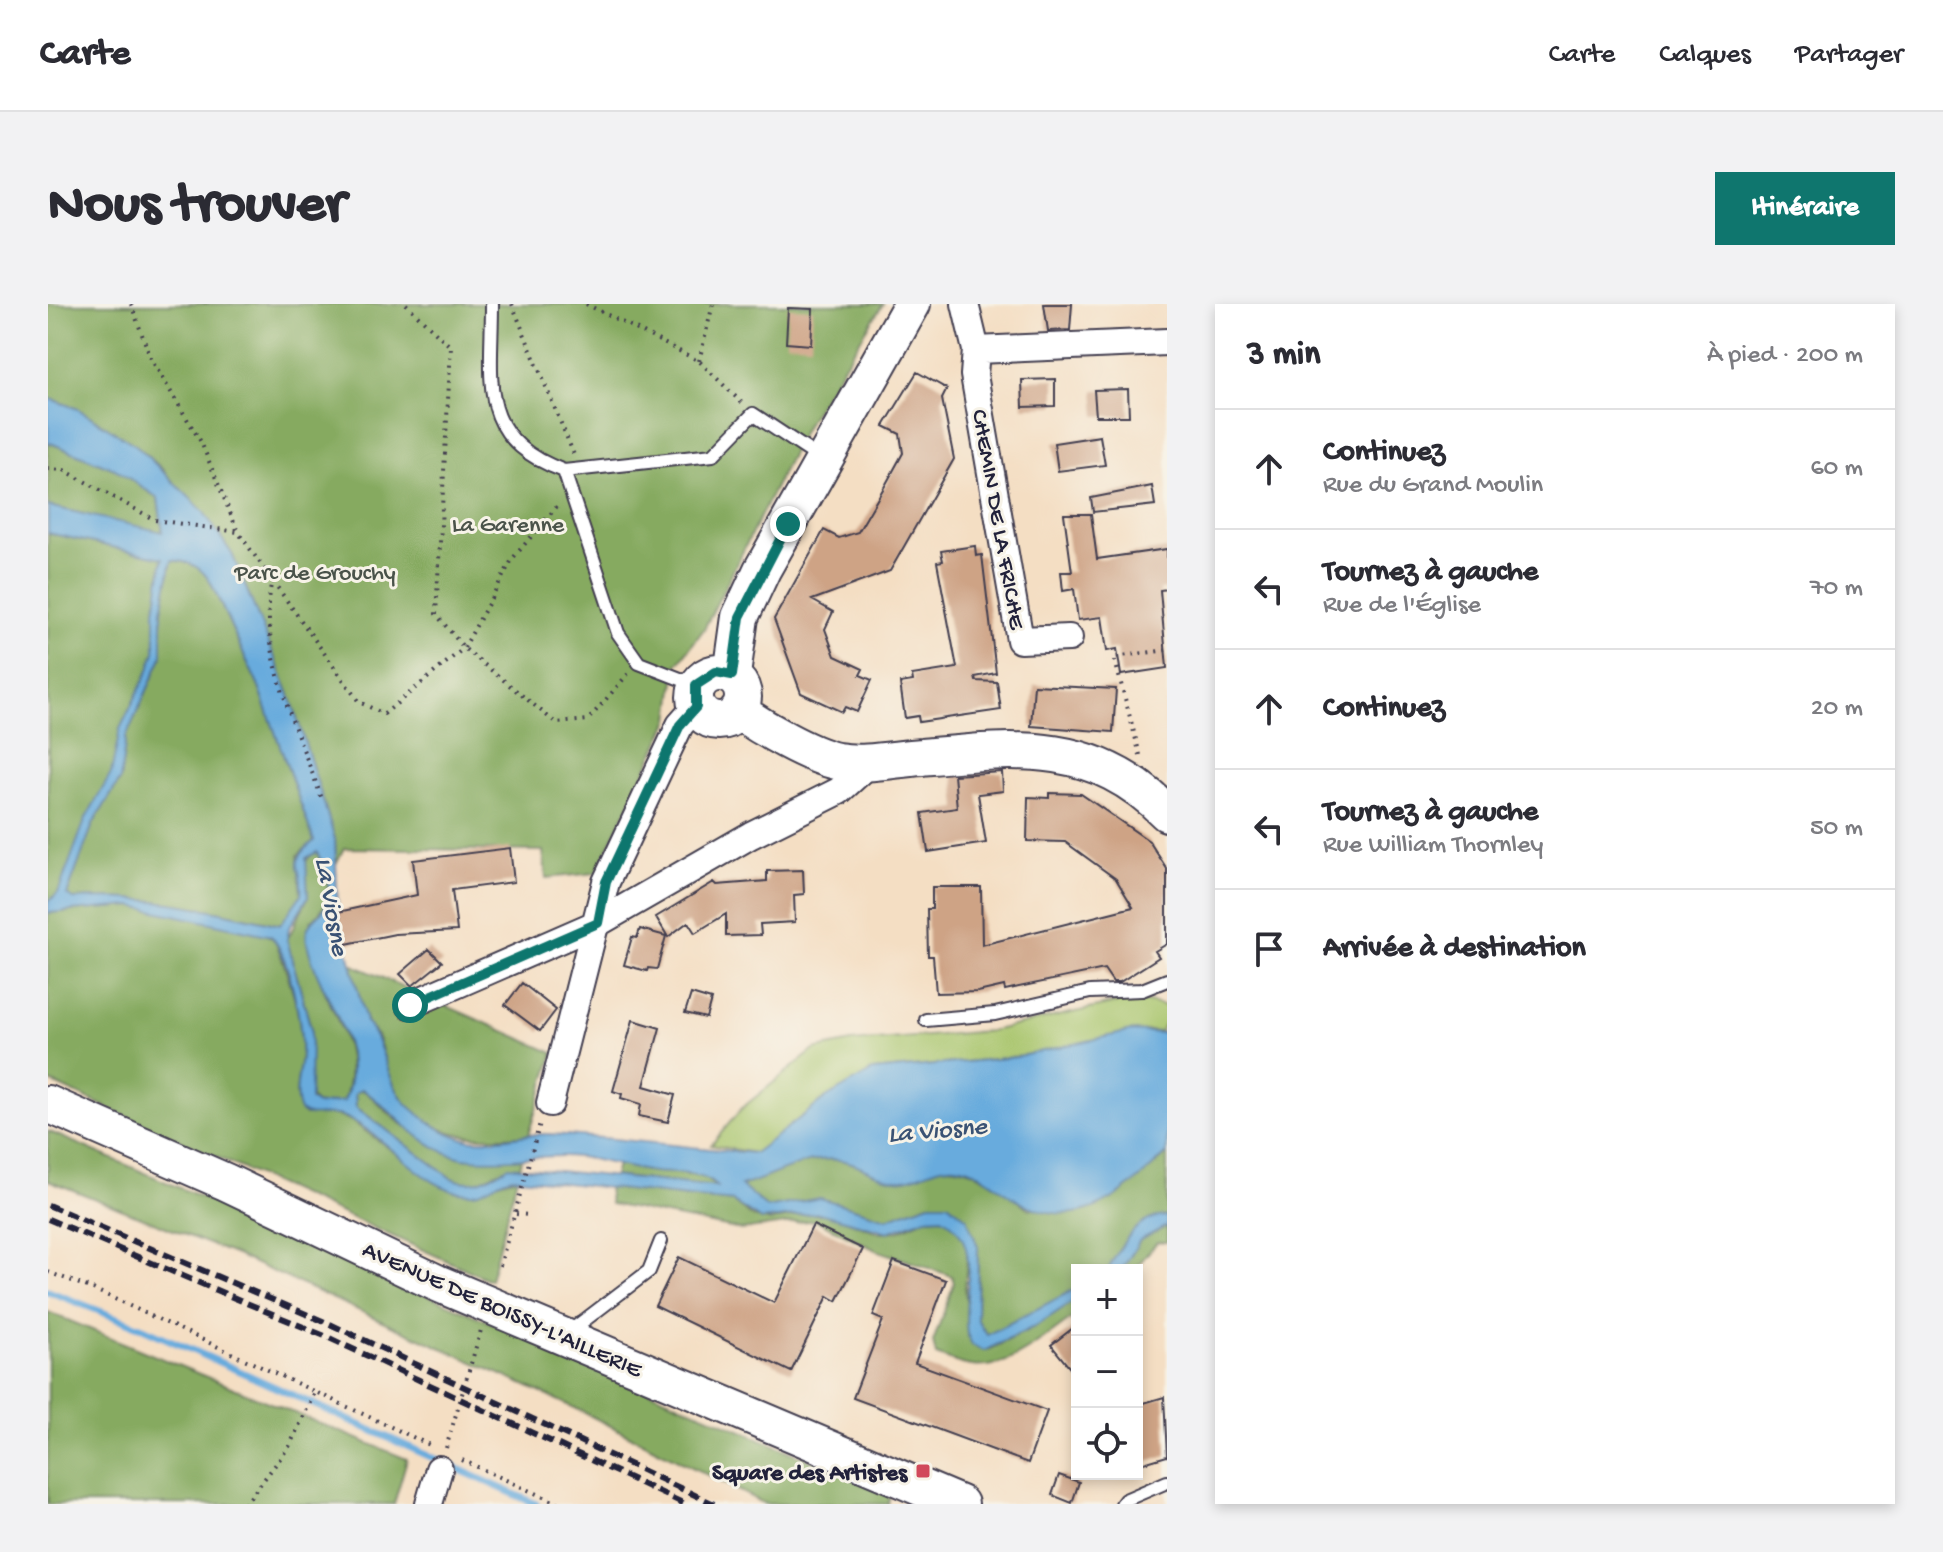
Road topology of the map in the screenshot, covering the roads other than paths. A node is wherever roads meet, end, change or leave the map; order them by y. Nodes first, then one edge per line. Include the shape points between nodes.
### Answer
1 (492, 304) edge
2 (912, 304) edge
3 (965, 304) edge
4 (1167, 342) edge
5 (976, 350) junction
6 (822, 460) junction
7 (564, 471) junction
8 (1069, 638) dead end
9 (732, 675) junction
10 (696, 696) junction
11 (738, 711) junction
12 (870, 763) junction
13 (1167, 813) edge
14 (598, 923) junction
15 (1167, 980) edge
16 (410, 1005) dead end
17 (926, 1020) dead end
18 (48, 1104) edge
19 (544, 1114) road end
20 (661, 1241) dead end
21 (563, 1336) junction
22 (449, 1464) road end
23 (1167, 1482) edge
24 (948, 1501) edge
25 (429, 1504) edge
26 (1122, 1504) edge

1 - 7 lane via 492,402 506,433 533,460
2 - 6 street
3 - 5 street
4 - 5 street
5 - 8 street, CHEMIN DE LA FRICHE via 974,375 1020,640
6 - 7 lane via 753,414 713,455
6 - 9 street via 740,617
7 - 10 lane via 618,633 639,663
9 - 10 street via 716,672
9 - 11 street via 743,696
10 - 11 street via 716,721
10 - 14 street via 606,882
11 - 12 street via 834,760
12 - 13 street via 1012,751 1072,755 1131,781
12 - 14 street via 839,791
14 - 16 street
14 - 19 street
15 - 17 lane via 1142,990 1090,992 995,1014
18 - 21 street, AVENUE DE BOISSY-L'AILLERIE
20 - 21 lane via 649,1271
21 - 24 street, AVENUE DE BOISSY-L'AILLERIE
22 - 25 street
23 - 26 lane

